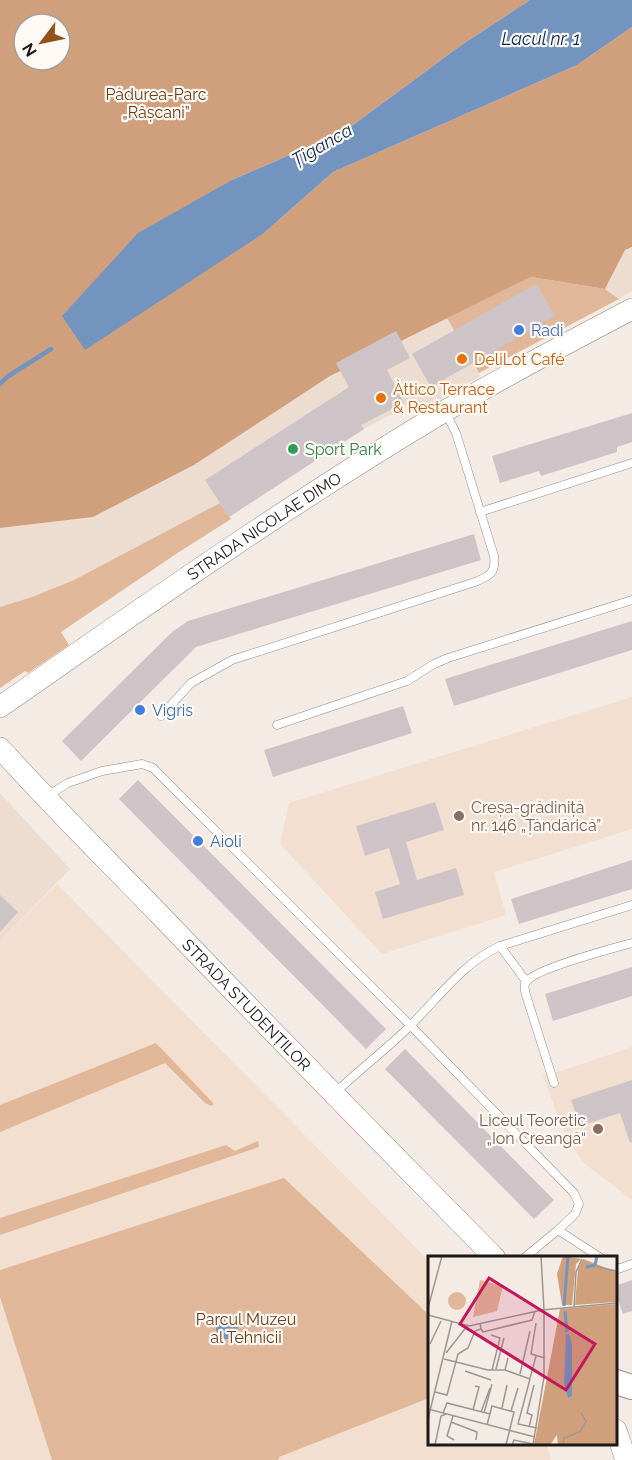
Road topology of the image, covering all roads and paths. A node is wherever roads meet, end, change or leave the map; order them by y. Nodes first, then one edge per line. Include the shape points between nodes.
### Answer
1 (632, 309) edge
2 (445, 412) junction
3 (632, 463) edge
4 (480, 512) junction
5 (632, 600) edge
6 (0, 707) edge
7 (161, 716) dead end
8 (277, 725) dead end
9 (0, 748) edge
10 (45, 798) junction
11 (632, 905) edge
12 (632, 943) edge
13 (500, 946) junction
14 (526, 981) junction
15 (411, 1026) junction
16 (554, 1083) dead end
17 (333, 1095) junction
18 (558, 1230) junction
19 (494, 1256) edge
20 (525, 1256) edge
21 (599, 1256) edge
22 (632, 1264) edge
23 (617, 1268) edge
24 (617, 1383) edge
25 (632, 1387) edge
26 (617, 1435) edge
27 (626, 1460) edge

1 - 2 main road, STRADA NICOLAE DIMO
2 - 4 lane via 456,433
2 - 6 main road, STRADA NICOLAE DIMO via 256,531
3 - 4 lane
4 - 7 lane via 494,562 492,573 486,578 232,660 191,684
5 - 8 lane via 448,658 407,681
9 - 10 main road, STRADA STUDENȚILOR
10 - 15 lane via 68,783 102,771 142,764 153,768
10 - 17 main road, STRADA STUDENȚILOR
11 - 13 lane
12 - 14 lane via 574,960
13 - 14 lane
13 - 15 lane via 463,970
14 - 16 lane via 526,995
15 - 17 lane
15 - 18 lane via 574,1193 579,1204 575,1214
17 - 19 main road, STRADA STUDENȚILOR
18 - 20 lane
18 - 21 lane
22 - 23 lane
24 - 25 main road
26 - 27 main road

